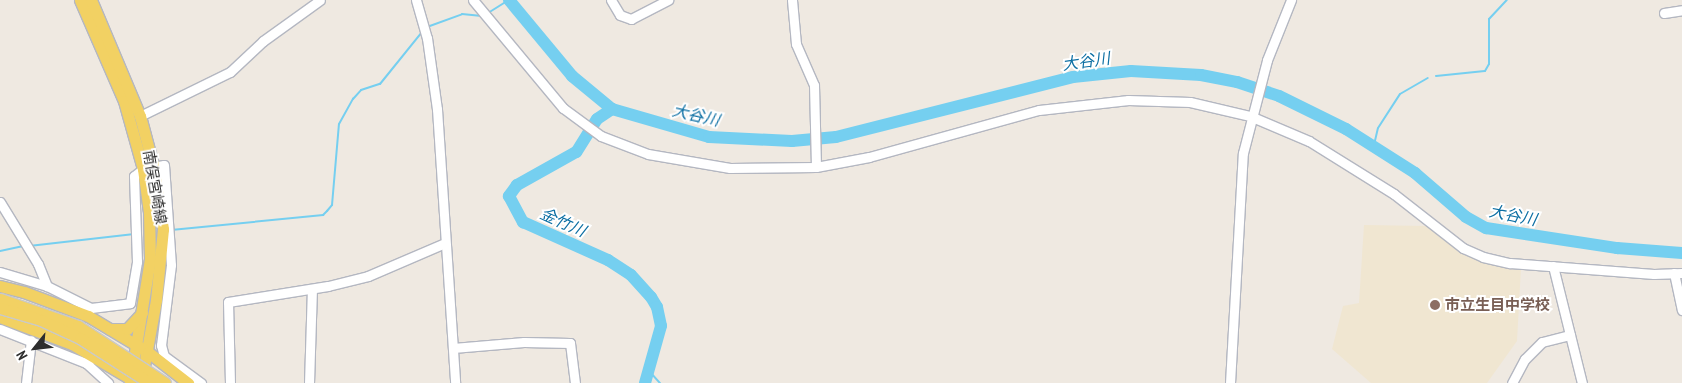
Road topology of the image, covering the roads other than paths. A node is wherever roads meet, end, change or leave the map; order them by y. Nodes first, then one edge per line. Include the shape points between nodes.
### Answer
1 (80, 0) edge
2 (91, 0) edge
3 (320, 0) edge
4 (416, 0) edge
5 (473, 0) edge
6 (611, 0) edge
7 (668, 0) edge
8 (792, 0) edge
9 (1291, 0) edge
10 (1682, 10) edge
11 (1664, 13) dead end
12 (1251, 113) junction
13 (140, 116) junction
14 (816, 166) junction
15 (148, 168) junction
16 (0, 202) edge
17 (445, 244) junction
18 (1553, 266) junction
19 (0, 272) edge
20 (1678, 273) edge
21 (0, 286) edge
22 (47, 286) junction
23 (312, 290) junction
24 (0, 299) edge
25 (151, 300) junction
26 (0, 308) edge
27 (1682, 310) edge
28 (143, 312) junction
29 (0, 317) edge
30 (106, 327) junction
31 (0, 329) edge
32 (1570, 334) junction
33 (31, 340) junction
34 (453, 348) junction
35 (142, 349) junction
36 (90, 360) junction
37 (135, 382) edge
38 (26, 383) edge
39 (108, 383) edge
40 (150, 383) edge
41 (165, 383) edge
42 (188, 383) edge
43 (202, 383) edge
44 (230, 383) edge
45 (309, 383) edge
46 (455, 383) edge
47 (575, 383) edge
48 (1230, 383) edge
49 (1512, 383) edge
50 (1582, 383) edge

1 - 15 main road, 南俣宮崎線 via 124,101
2 - 13 main road, 南俣宮崎線
3 - 13 street via 263,41 230,72
4 - 17 street via 426,38 436,109
5 - 14 street via 542,87 562,108 601,136 648,154 705,165 730,168
6 - 7 street via 620,14 630,19
8 - 14 street via 794,32 814,85
9 - 12 street via 1267,60
10 - 11 street
12 - 14 street via 1190,102 1145,99 1070,105 1023,114 868,157
12 - 18 street via 1350,164 1463,248 1510,263
12 - 48 street via 1240,192
13 - 15 main road, 南俣宮崎線
15 - 22 street via 134,176 137,262 130,303 91,308
15 - 25 main road, 南俣宮崎線 via 163,229
15 - 43 street via 164,166 171,226 171,266 161,345 164,356
16 - 22 street via 38,264
17 - 23 street via 368,276
17 - 34 street
18 - 20 street
18 - 32 street
19 - 22 street
20 - 27 street
21 - 30 main road via 56,304
23 - 44 street via 228,302
23 - 45 street
24 - 41 main road, bridge via 78,326
25 - 28 main road, 南俣宮崎線
25 - 35 main road, 南俣宮崎線
26 - 40 main road, bridge via 40,320 80,338
28 - 30 main road via 127,328
28 - 35 main road, 南俣宮崎線
29 - 36 main road via 39,329
30 - 35 main road
31 - 33 street
32 - 49 street via 1542,342 1525,359
32 - 50 street
33 - 36 street
33 - 38 street
34 - 46 street
34 - 47 street via 570,342
35 - 37 main road, 南俣宮崎線
35 - 42 main road
36 - 37 main road
36 - 39 street

